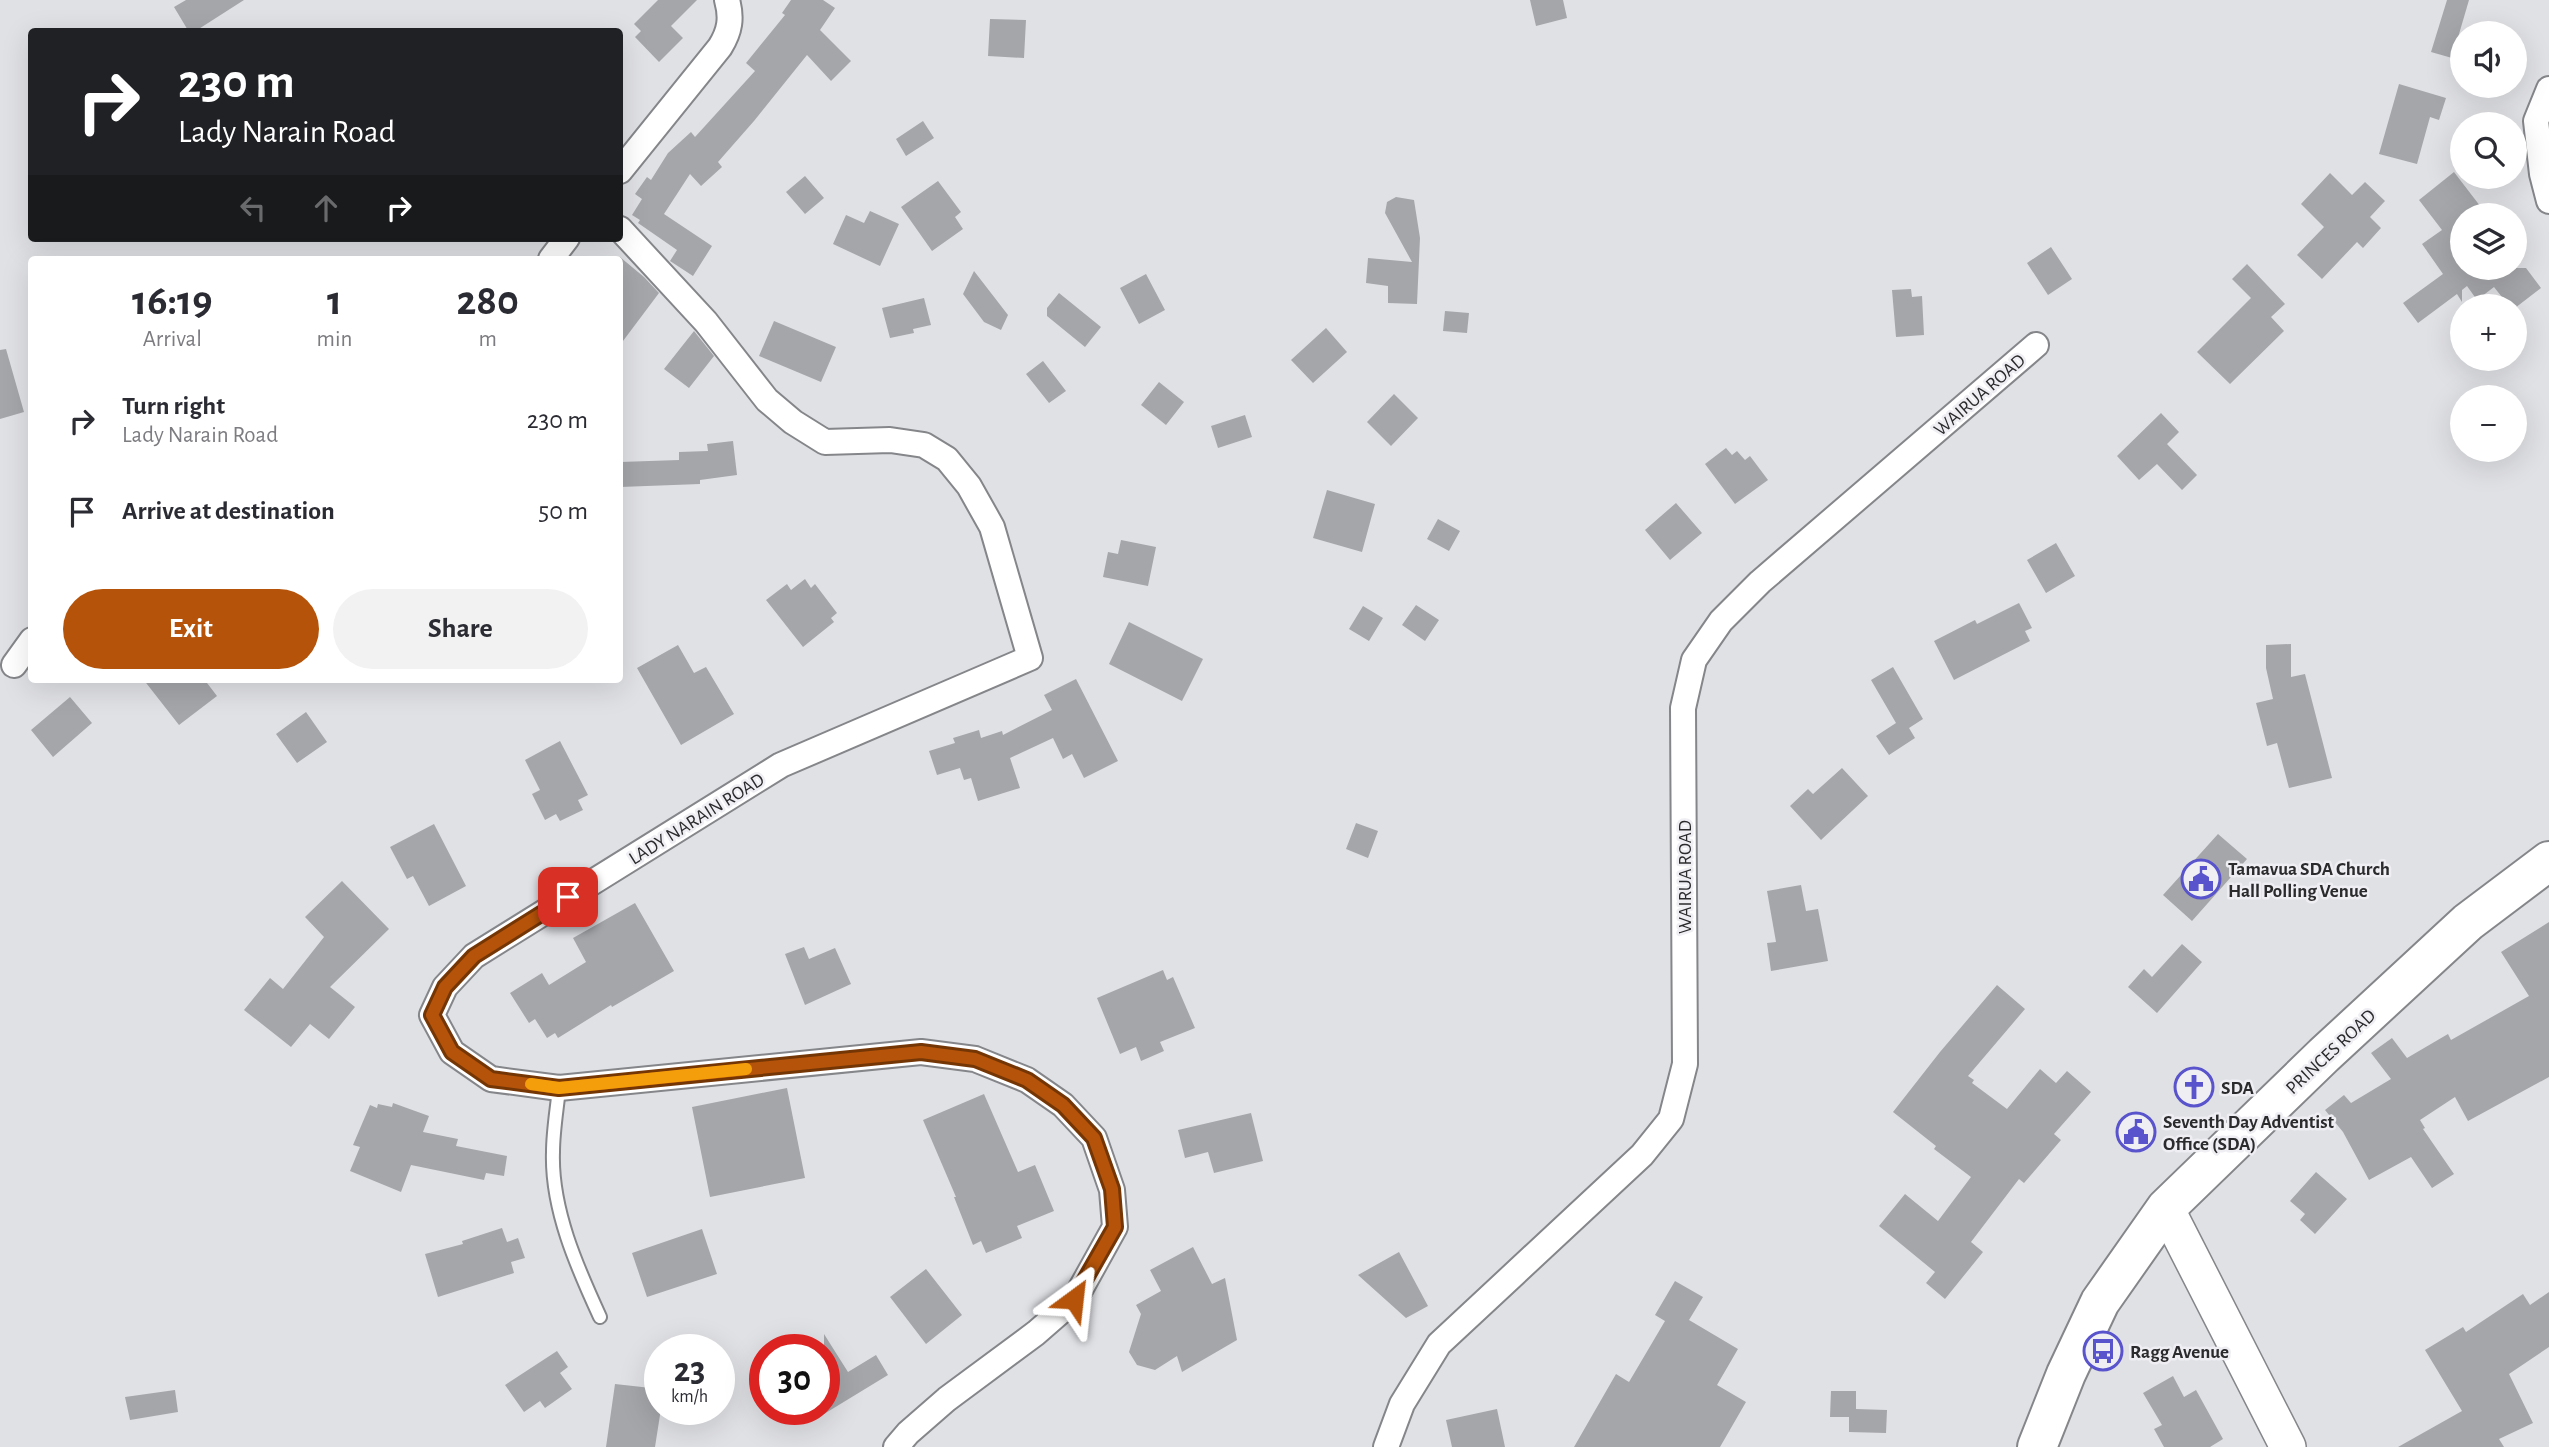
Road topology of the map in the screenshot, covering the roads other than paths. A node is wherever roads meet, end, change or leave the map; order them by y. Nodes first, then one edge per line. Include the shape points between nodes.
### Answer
1 (727, 0) edge
2 (2549, 89) edge
3 (623, 167) edge
4 (2549, 201) edge
5 (623, 232) edge
6 (564, 242) edge
7 (553, 256) edge
8 (2036, 345) dead end
9 (28, 646) edge
10 (14, 665) dead end
11 (2549, 861) edge
12 (559, 1088) junction
13 (2166, 1208) junction
14 (600, 1317) dead end
15 (896, 1447) edge
16 (1386, 1447) edge
17 (2037, 1447) edge
18 (2288, 1447) edge

1 - 3 street via 731,14 728,35
2 - 4 street via 2536,121
5 - 12 street, LADY NARAIN ROAD via 706,322 766,400 793,422 825,442 890,440 924,445 947,459 992,527 1030,658 781,765 474,956 445,987 432,1015 452,1052 491,1079
6 - 7 street
8 - 16 street, WAIRUA ROAD via 1760,582 1721,621 1694,660 1683,708 1685,1064 1671,1119 1642,1155 1439,1344 1402,1404
9 - 10 street
11 - 13 main road, PRINCES ROAD via 2468,922
12 - 14 lane via 552,1153 555,1190 572,1250
12 - 15 street, LADY NARAIN ROAD via 921,1052 975,1059 1027,1080 1063,1105 1094,1138 1112,1189 1115,1227 1074,1299 947,1399
13 - 17 main road, PRINCES ROAD via 2101,1302
13 - 18 main road

